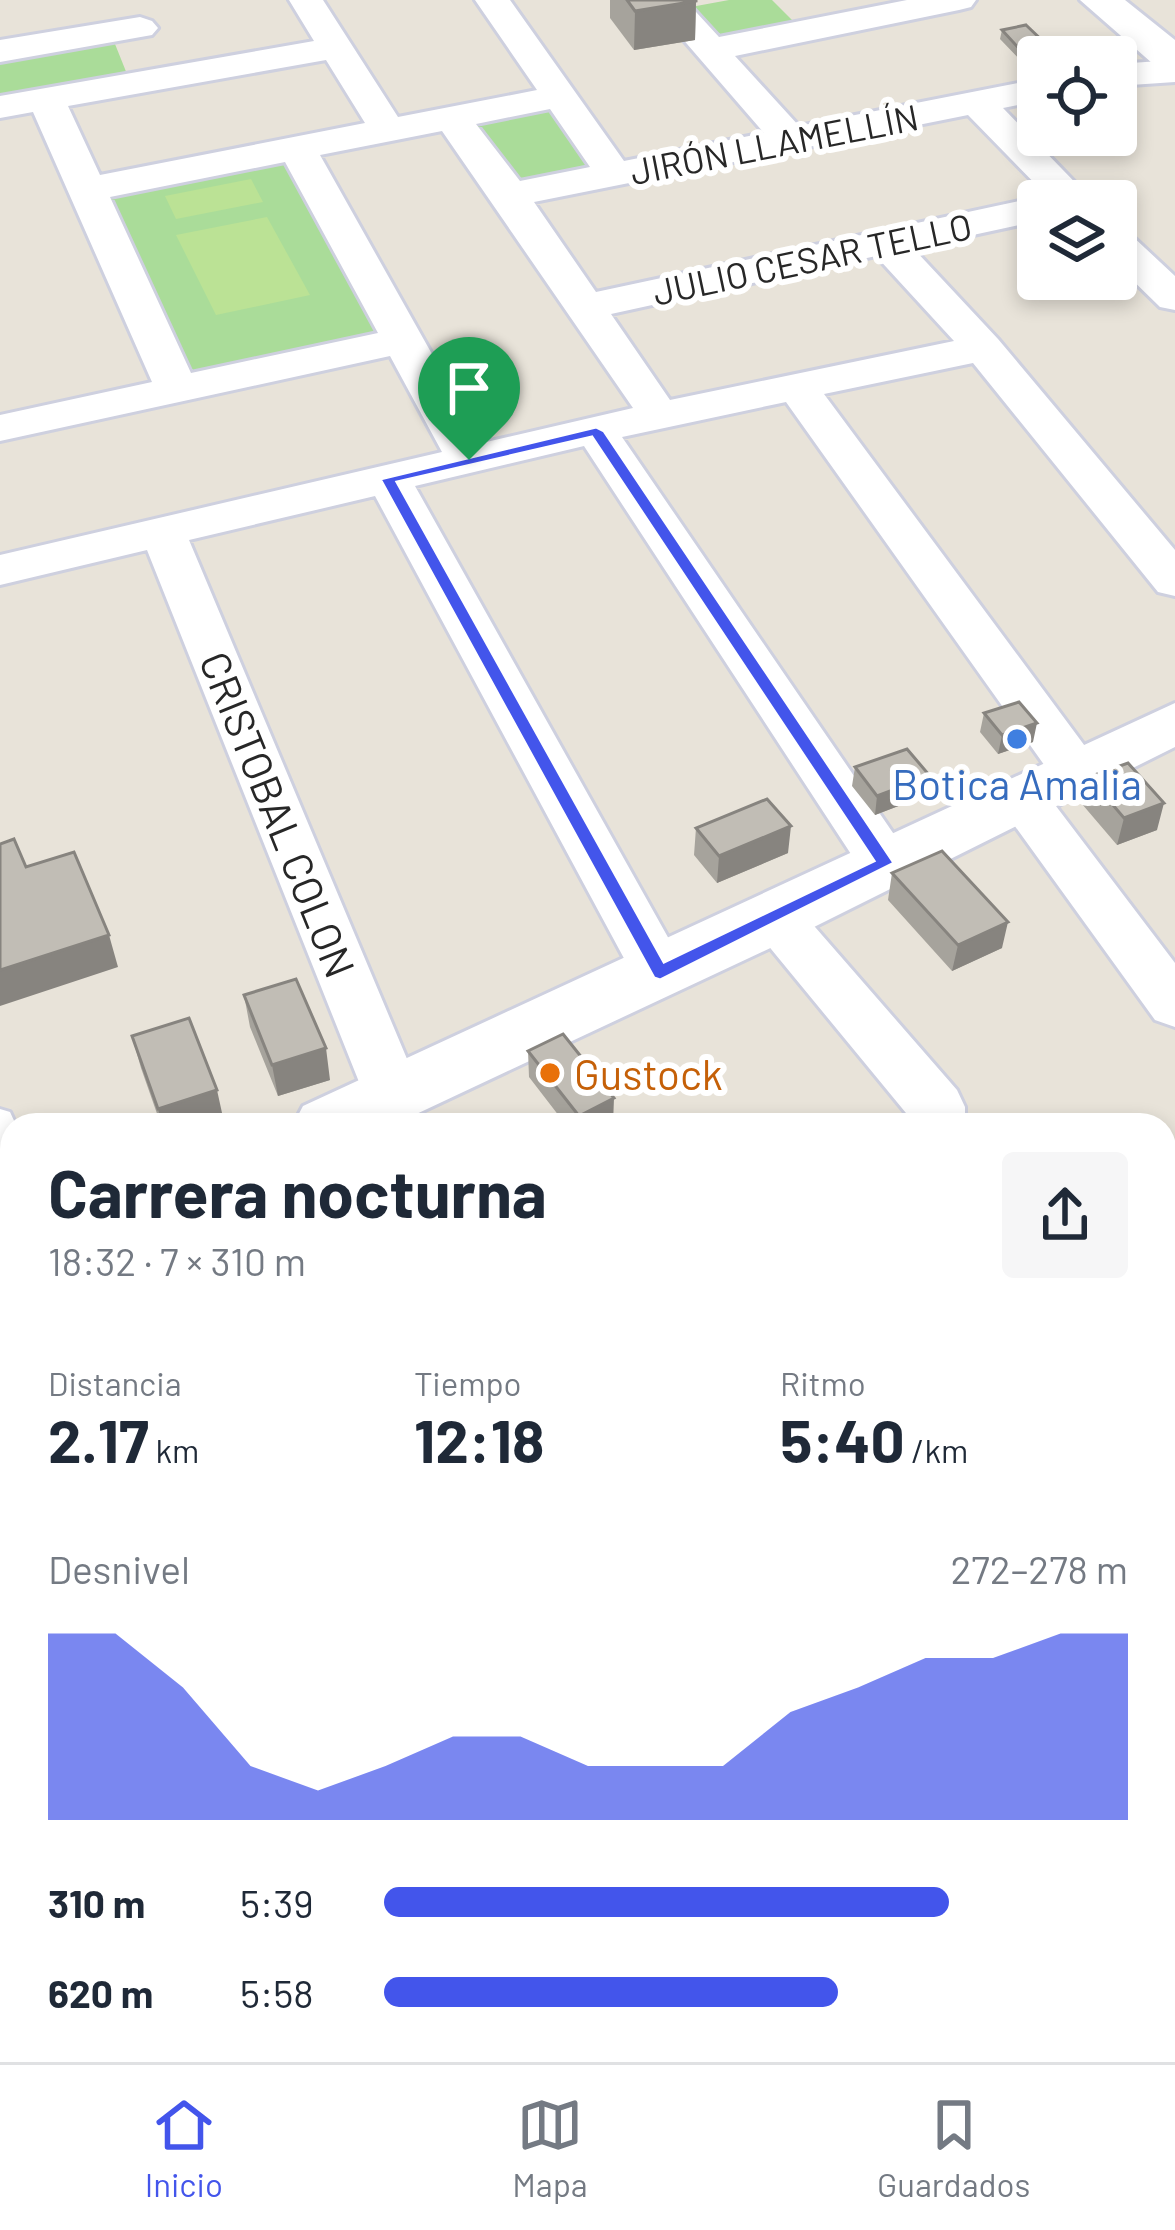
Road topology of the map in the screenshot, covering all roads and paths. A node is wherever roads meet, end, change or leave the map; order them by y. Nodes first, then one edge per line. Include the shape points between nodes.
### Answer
1 (306, 0) edge
2 (492, 0) edge
3 (959, 0) edge
4 (1100, 0) edge
5 (677, 2) edge
6 (132, 14) edge
7 (334, 48) junction
8 (710, 50) junction
9 (0, 51) edge
10 (1175, 61) edge
11 (1175, 71) edge
12 (1137, 74) edge
13 (164, 78) junction
14 (561, 95) junction
15 (1017, 95) edge
16 (46, 99) junction
17 (977, 103) junction
18 (0, 107) edge
19 (451, 117) junction
20 (388, 130) junction
21 (790, 140) junction
22 (297, 148) junction
23 (614, 174) junction
24 (1052, 180) edge
25 (89, 189) junction
26 (510, 195) junction
27 (1017, 213) edge
28 (886, 243) junction
29 (1137, 262) edge
30 (1175, 298) edge
31 (586, 307) junction
32 (400, 340) junction
33 (983, 348) junction
34 (177, 388) junction
35 (799, 389) junction
36 (658, 415) junction
37 (0, 428) edge
38 (596, 431) junction
39 (469, 460) junction
40 (388, 479) junction
41 (163, 532) junction
42 (0, 570) edge
43 (1175, 581) edge
44 (1175, 723) edge
45 (1049, 784) junction
46 (885, 863) junction
47 (776, 918) junction
48 (660, 973) junction
49 (1175, 1005) edge
50 (394, 1097) junction
51 (356, 1113) edge
52 (936, 1113) edge

1 - 7 street
2 - 14 street
3 - 8 street
4 - 10 main road
5 - 8 street
6 - 9 street
6 - 13 street
7 - 13 street
7 - 20 street
8 - 21 street
11 - 12 street
13 - 16 street
14 - 19 street
14 - 23 street
15 - 17 street, JIRÓN LLAMELLÍN
16 - 18 street
16 - 25 street
17 - 21 street, JIRÓN LLAMELLÍN
17 - 24 street
19 - 20 street
19 - 26 street
20 - 22 street
21 - 23 street, JIRÓN LLAMELLÍN
22 - 25 street
22 - 32 street
23 - 26 street, JIRÓN LLAMELLÍN
25 - 34 street
26 - 31 street
27 - 28 street, JULIO CESAR TELLO
28 - 31 street, JULIO CESAR TELLO
28 - 33 street
29 - 30 street
31 - 36 street
32 - 34 street
32 - 39 street
33 - 35 street
33 - 43 street
34 - 37 street
35 - 36 street
35 - 45 street
36 - 38 street
38 - 39 street
38 - 46 street
39 - 40 street
40 - 41 street
40 - 48 street
41 - 42 street
41 - 50 street, CRISTOBAL COLON
44 - 45 main road
45 - 46 main road
45 - 49 street
46 - 47 main road
47 - 48 main road
47 - 52 street
48 - 50 main road
50 - 51 main road

